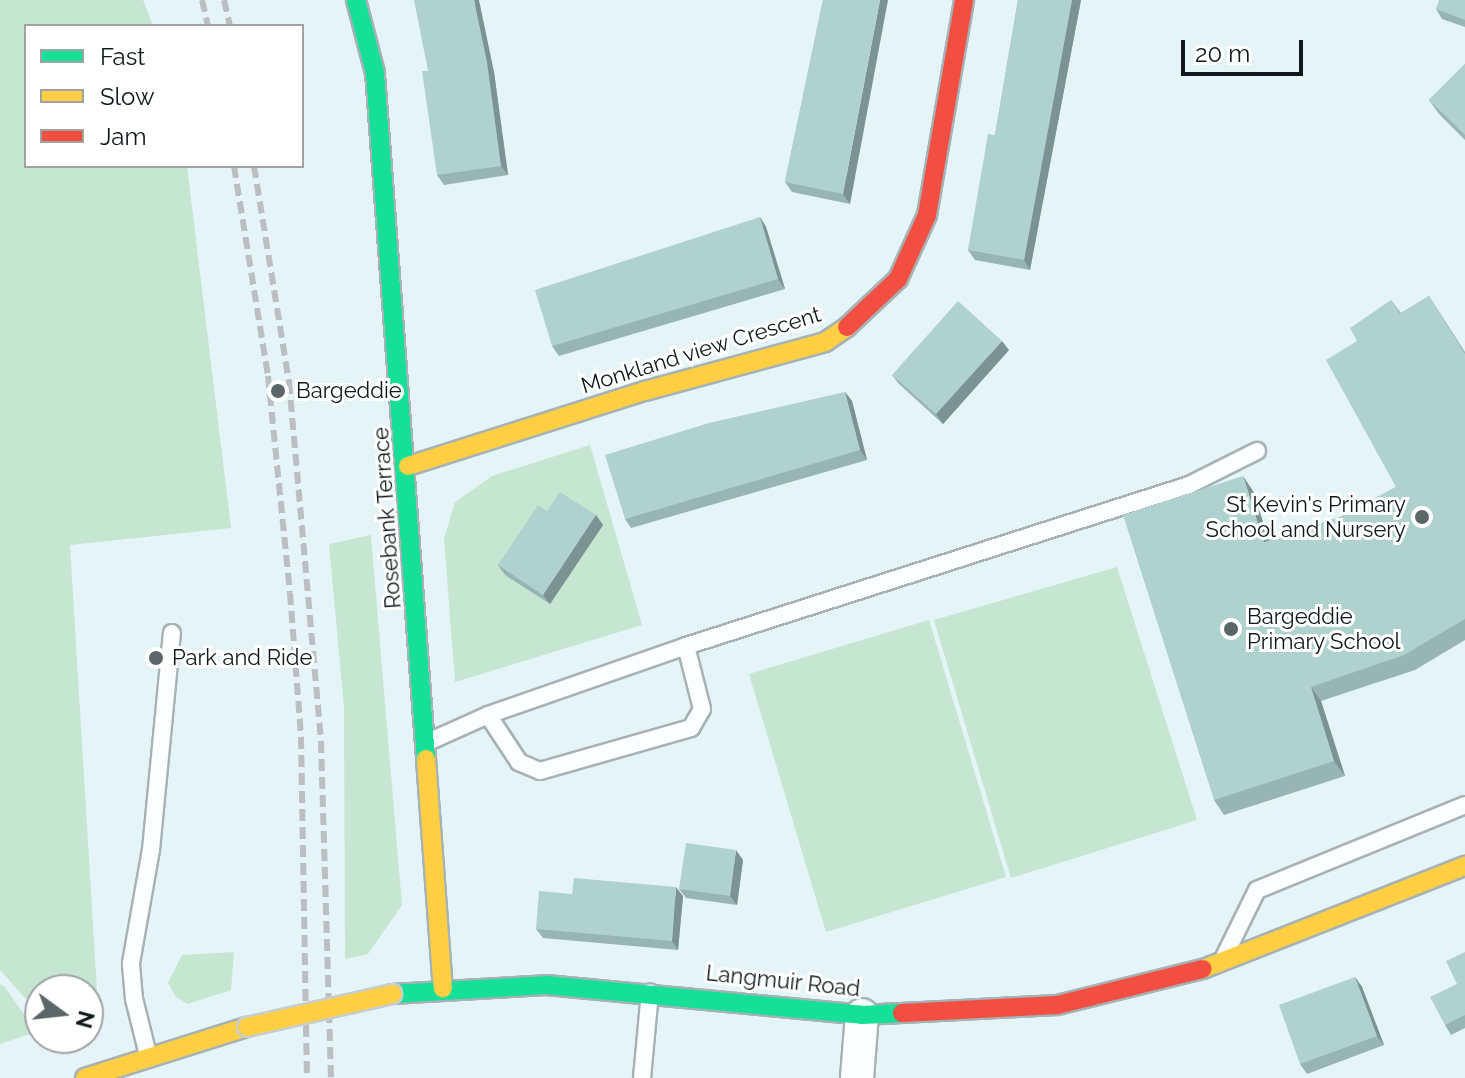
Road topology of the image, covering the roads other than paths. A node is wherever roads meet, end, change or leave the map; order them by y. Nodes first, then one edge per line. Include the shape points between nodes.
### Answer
1 (356, 0) edge
2 (964, 0) edge
3 (1257, 451) dead end
4 (408, 466) junction
5 (172, 633) dead end
6 (686, 646) junction
7 (488, 715) junction
8 (428, 742) junction
9 (1465, 805) edge
10 (1465, 866) edge
11 (1222, 964) junction
12 (443, 988) junction
13 (650, 991) junction
14 (862, 1015) junction
15 (149, 1057) junction
16 (85, 1078) edge
17 (642, 1078) edge
18 (857, 1078) edge

1 - 4 street, Rosebank Terrace via 375,73
2 - 4 street, Monkland view Crescent via 927,215 898,279 863,316 825,342 645,391
3 - 6 lane via 1189,485
4 - 8 street, Rosebank Terrace
5 - 15 lane via 151,850 131,963
6 - 7 lane
6 - 7 lane via 702,709 691,728 540,771 519,762
7 - 8 lane
8 - 12 street, Rosebank Terrace
9 - 11 lane via 1257,890
10 - 11 street, Langmuir Road
11 - 14 street, Langmuir Road via 1057,1005
12 - 13 street, Langmuir Road via 546,985
12 - 15 street, Langmuir Road, bridge via 392,994 247,1027
13 - 14 street, Langmuir Road
13 - 17 lane
14 - 18 street
15 - 16 street, Langmuir Road

